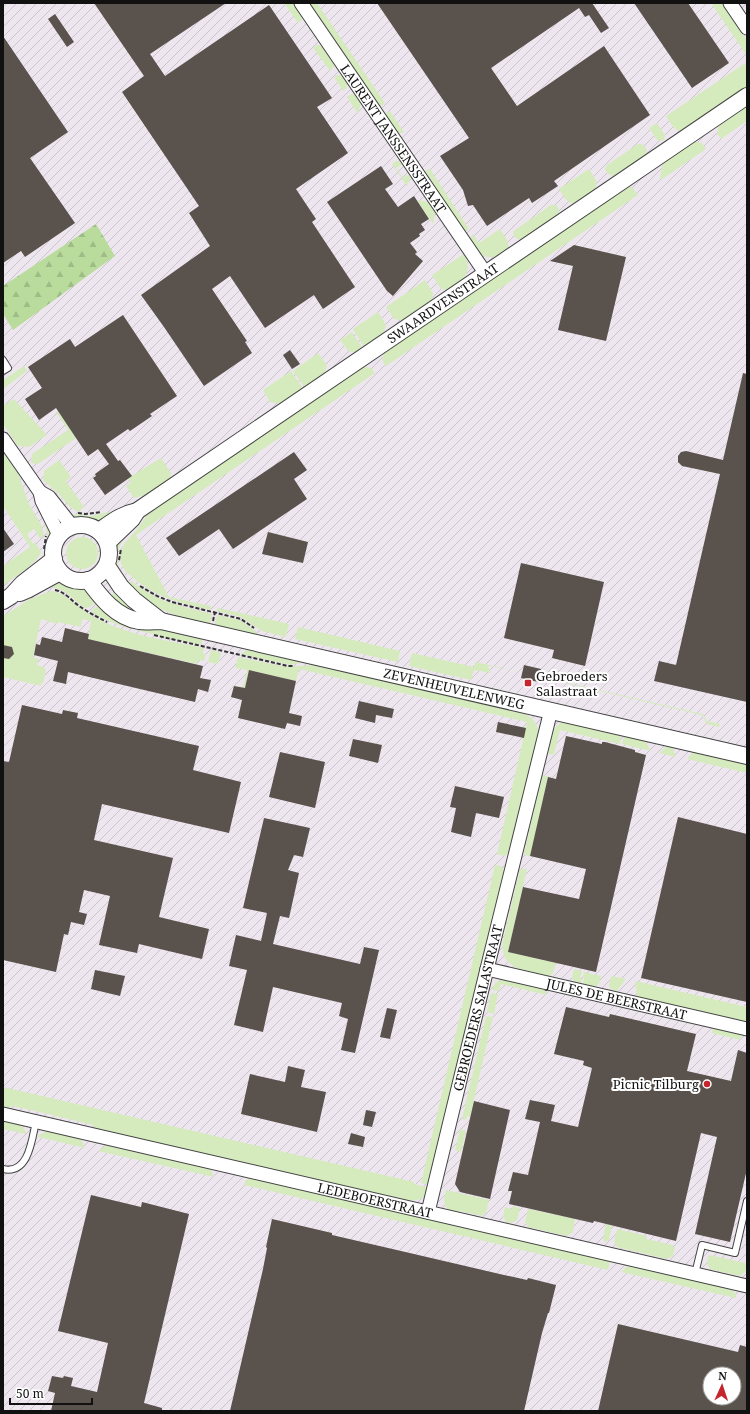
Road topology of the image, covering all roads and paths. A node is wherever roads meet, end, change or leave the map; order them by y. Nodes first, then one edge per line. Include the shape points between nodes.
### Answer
1 (301, 3) edge
2 (730, 3) edge
3 (747, 28) edge
4 (747, 96) edge
5 (486, 274) junction
6 (3, 360) edge
7 (3, 371) edge
8 (3, 439) edge
9 (59, 531) junction
10 (104, 536) junction
11 (52, 561) junction
12 (107, 566) junction
13 (88, 580) junction
14 (51, 589) dead end
15 (7, 598) edge
16 (161, 621) junction
17 (112, 624) dead end
18 (148, 634) dead end
19 (295, 666) dead end
20 (551, 710) junction
21 (747, 756) edge
22 (487, 969) junction
23 (747, 1029) edge
24 (3, 1114) edge
25 (36, 1121) junction
26 (3, 1169) edge
27 (747, 1201) edge
28 (428, 1212) junction
29 (695, 1274) junction
30 (747, 1286) edge

1 - 5 street, LAURENT JANSSENSSTRAAT
2 - 3 street
4 - 5 street, SWAARDVENSTRAAT
5 - 10 street, SWAARDVENSTRAAT
6 - 7 lane via 8,368
8 - 9 street via 40,492 49,497
9 - 10 street via 82,524 91,526
9 - 11 street
9 - 11 path via 46,540
10 - 12 street via 110,550
11 - 13 street via 66,577 73,580
11 - 15 street via 22,583
12 - 13 street via 99,575
12 - 16 street, ZEVENHEUVELENWEG via 134,600
13 - 16 street, ZEVENHEUVELENWEG via 102,600 123,615 139,621
14 - 17 path via 62,591 96,617
16 - 20 street, ZEVENHEUVELENWEG
18 - 19 path via 281,665
20 - 21 street, ZEVENHEUVELENWEG
20 - 22 street, GEBROEDERS SALASTRAAT
22 - 23 street, JULES DE BEERSTRAAT
22 - 28 street, GEBROEDERS SALASTRAAT
24 - 25 street, LEDEBOERSTRAAT
25 - 26 lane via 28,1155 21,1166 10,1170
25 - 28 street, LEDEBOERSTRAAT
27 - 29 lane via 735,1252 702,1245
28 - 29 street, LEDEBOERSTRAAT
29 - 30 street, LEDEBOERSTRAAT

